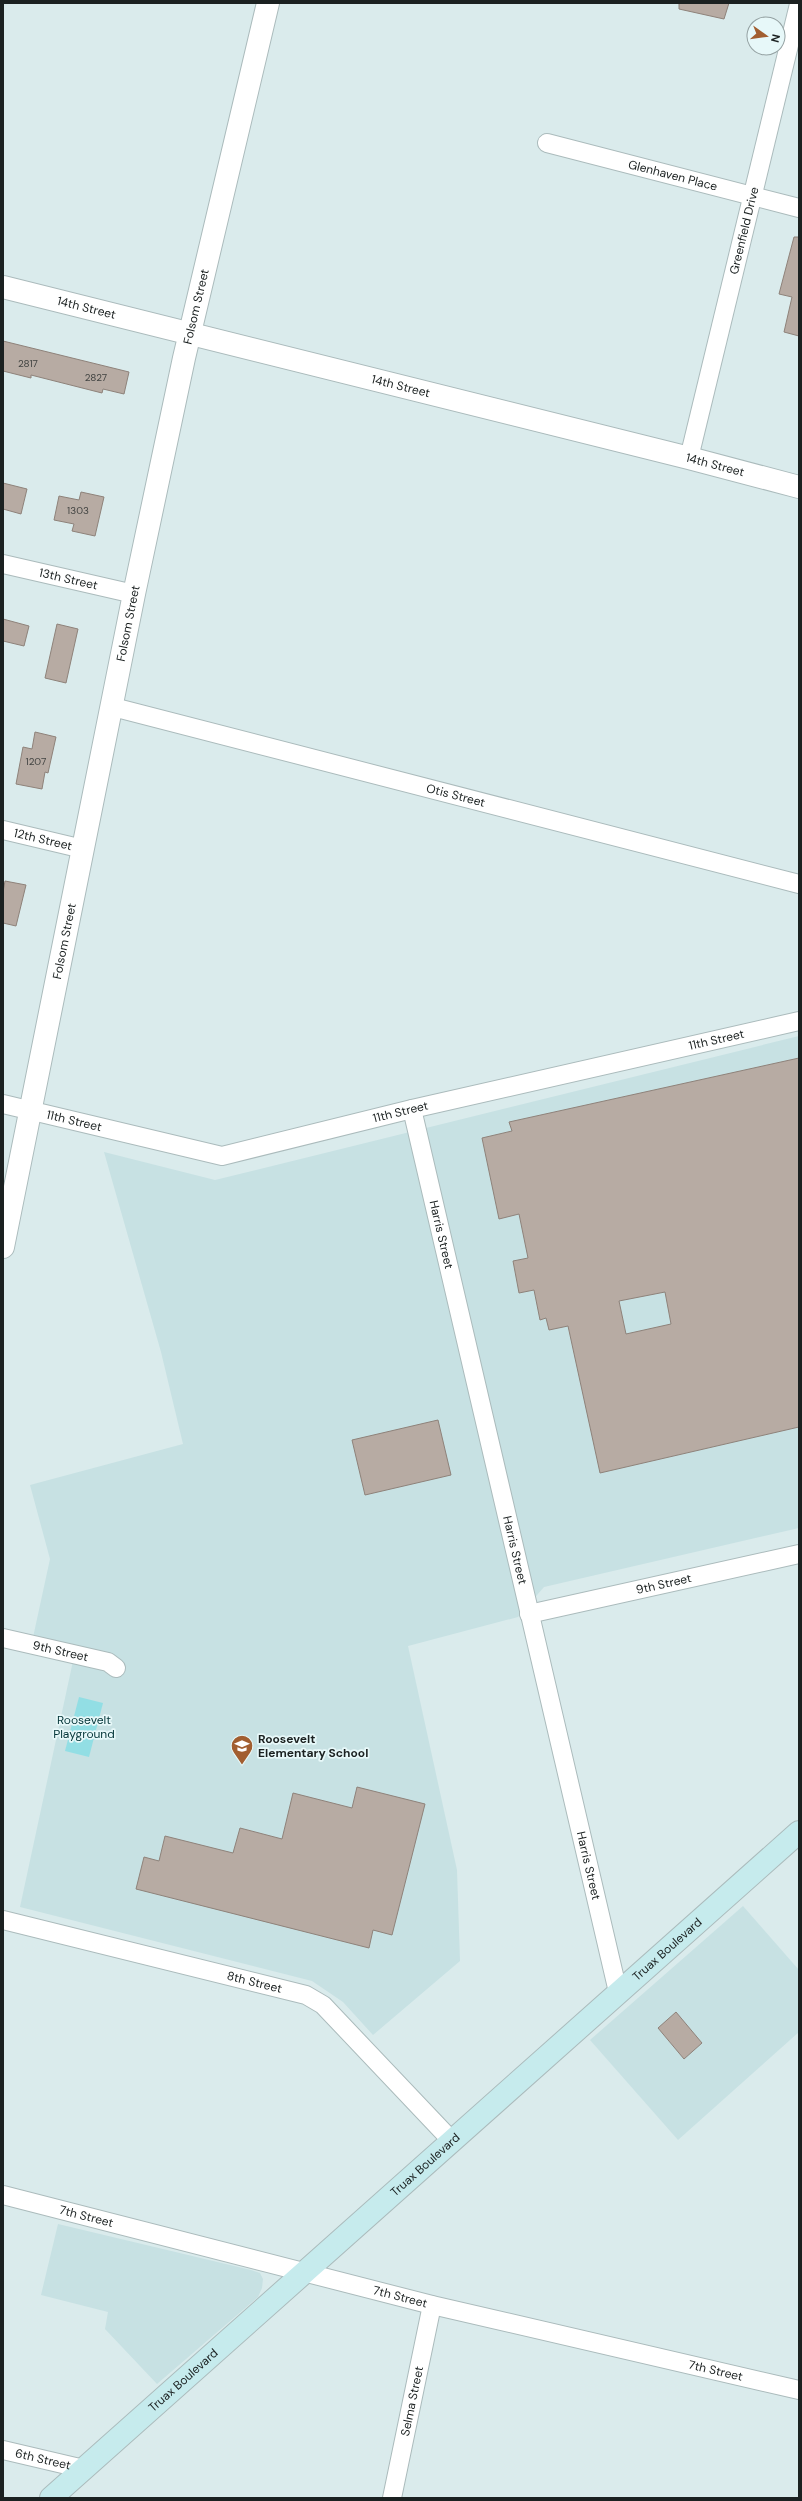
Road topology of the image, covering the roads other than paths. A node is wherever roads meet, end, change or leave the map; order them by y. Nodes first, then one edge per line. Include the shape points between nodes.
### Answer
1 (268, 3) edge
2 (799, 4) edge
3 (547, 143) dead end
4 (752, 196) junction
5 (799, 208) edge
6 (3, 287) edge
7 (190, 334) junction
8 (689, 458) junction
9 (799, 488) edge
10 (3, 564) edge
11 (134, 594) junction
12 (113, 707) junction
13 (3, 830) edge
14 (83, 849) junction
15 (799, 884) edge
16 (799, 1021) edge
17 (3, 1104) edge
18 (31, 1109) junction
19 (412, 1109) junction
20 (3, 1247) edge
21 (799, 1554) edge
22 (529, 1614) junction
23 (3, 1638) edge
24 (116, 1668) dead end
25 (799, 1832) edge
26 (3, 1920) edge
27 (618, 1992) junction
28 (451, 2140) junction
29 (3, 2195) edge
30 (306, 2271) junction
31 (432, 2305) junction
32 (799, 2390) edge
33 (3, 2450) edge
34 (84, 2469) junction
35 (51, 2498) edge
36 (392, 2498) edge

1 - 7 street, Folsom Street
2 - 4 street, Greenfield Drive
3 - 4 street, Glenhaven Place
4 - 5 street, Glenhaven Place
4 - 8 street, Greenfield Drive
6 - 7 street, 14th Street
7 - 8 street, 14th Street
7 - 11 street, Folsom Street
8 - 9 street, 14th Street
10 - 11 street, 13th Street
11 - 12 street, Folsom Street
12 - 14 street, Folsom Street
12 - 15 street, Otis Street
13 - 14 street, 12th Street
14 - 18 street, Folsom Street
16 - 19 street, 11th Street
17 - 18 street, 11th Street
18 - 19 street, 11th Street via 222,1156
18 - 20 street, Folsom Street
19 - 22 street, Harris Street
21 - 22 street, 9th Street
22 - 27 street, Harris Street
23 - 24 street, 9th Street via 108,1662
25 - 27 main road, Truax Boulevard
26 - 28 street, 8th Street via 306,1995 323,2005
27 - 28 main road, Truax Boulevard
28 - 30 main road, Truax Boulevard
29 - 30 street, 7th Street
30 - 31 street, 7th Street
30 - 34 main road, Truax Boulevard
31 - 32 street, 7th Street
31 - 36 street, Selma Street
33 - 34 street, 6th Street
34 - 35 main road, Truax Boulevard

